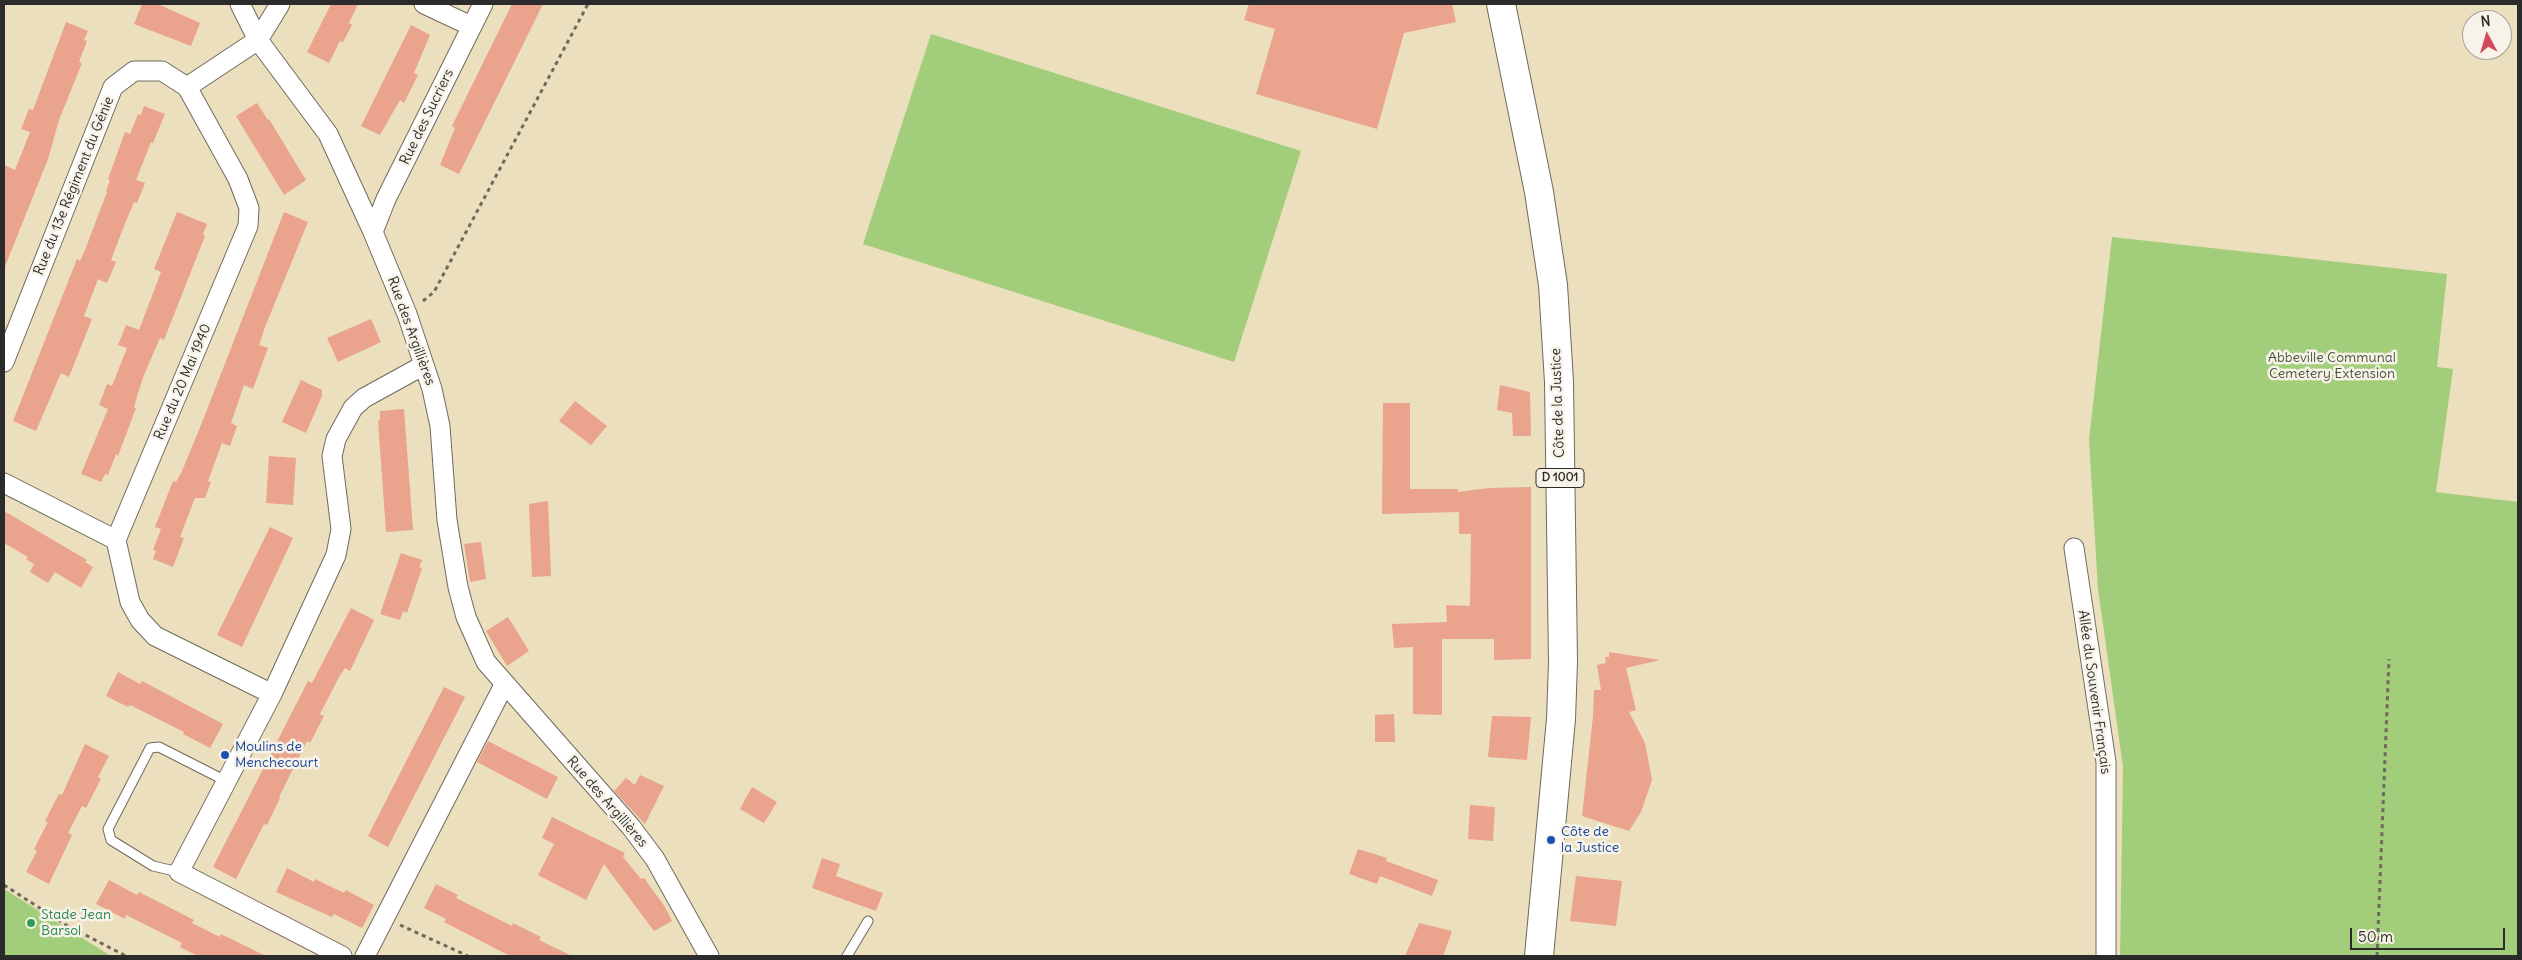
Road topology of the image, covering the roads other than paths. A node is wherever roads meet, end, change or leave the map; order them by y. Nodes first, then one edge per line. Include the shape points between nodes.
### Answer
1 (240, 4) edge
2 (280, 4) edge
3 (424, 4) edge
4 (483, 4) edge
5 (1501, 4) edge
6 (471, 26) junction
7 (258, 40) junction
8 (187, 87) junction
9 (374, 232) junction
10 (4, 362) edge
11 (424, 365) junction
12 (4, 483) edge
13 (116, 540) junction
14 (2074, 548) dead end
15 (504, 685) junction
16 (272, 694) junction
17 (226, 782) junction
18 (178, 872) junction
19 (868, 921) dead end
20 (342, 956) edge
21 (365, 956) edge
22 (709, 956) edge
23 (847, 956) edge
24 (1539, 956) edge
25 (2106, 956) edge

1 - 7 street, Rue des Argillières
2 - 7 street
3 - 6 street
4 - 6 street, Rue des Sucriers
5 - 24 main road, Côte de la Justice / D 1001 via 1539,192 1552,285 1559,382 1562,700
6 - 9 street, Rue des Sucriers via 386,199
7 - 8 street
7 - 9 street, Rue des Argillières via 328,134
8 - 10 street, Rue du 13e Régiment du Génie via 162,72 134,71 113,87
8 - 13 street, Rue du 20 Mai 1940 via 238,179 248,208 248,226
9 - 11 street, Rue des Argillières
11 - 15 street, Rue des Argillières via 440,426 447,520 458,587 474,639 486,662
11 - 16 street via 364,398 353,408 336,439 332,456 341,529 336,555
12 - 13 street
13 - 16 street via 130,602 140,620 155,636
14 - 25 street, Allée du Souvenir Français via 2106,762
15 - 21 street
15 - 22 street, Rue des Argillières via 631,826 655,859
16 - 17 street
17 - 18 street
17 - 18 lane via 159,747 150,748 108,828 110,840 153,866
18 - 20 street
19 - 23 lane

